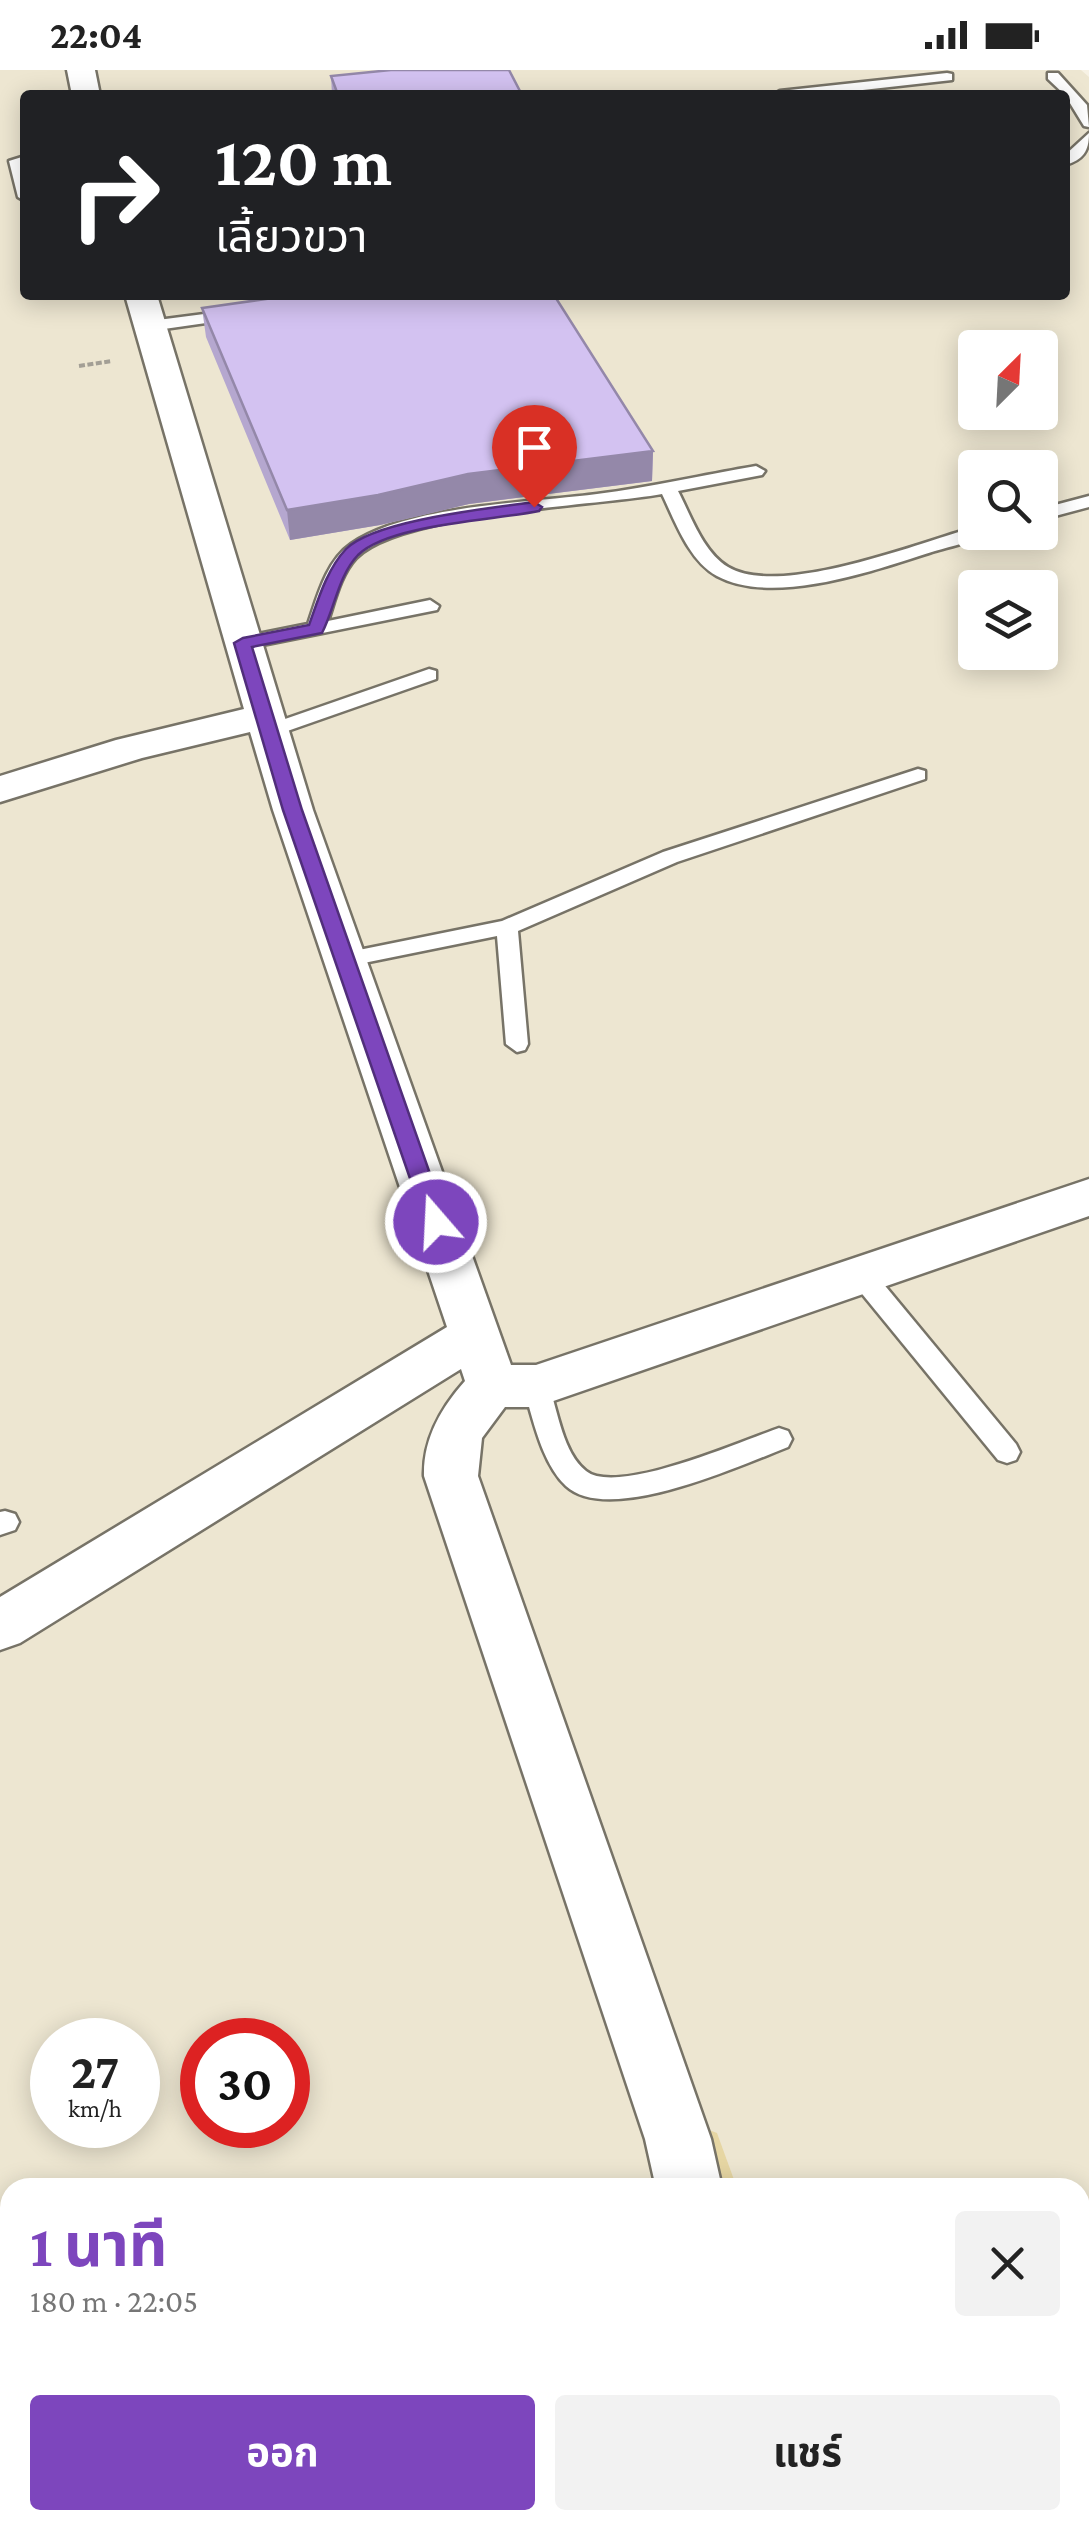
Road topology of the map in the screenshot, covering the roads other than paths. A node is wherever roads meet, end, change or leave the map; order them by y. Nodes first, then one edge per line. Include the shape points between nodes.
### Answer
1 (1054, 76) dead end
2 (947, 77) dead end
3 (826, 90) edge
4 (1067, 90) edge
5 (1070, 94) edge
6 (1089, 123) edge
7 (1089, 136) edge
8 (1070, 158) edge
9 (146, 310) edge
10 (262, 312) edge
11 (756, 471) dead end
12 (666, 487) junction
13 (1089, 501) edge
14 (1058, 510) edge
15 (958, 537) edge
16 (430, 606) dead end
17 (316, 629) junction
18 (243, 643) junction
19 (428, 675) dead end
20 (267, 724) junction
21 (918, 774) dead end
22 (0, 789) edge
23 (507, 927) junction
24 (344, 960) junction
25 (517, 1044) dead end
26 (1089, 1197) edge
27 (863, 1277) junction
28 (501, 1369) junction
29 (779, 1439) dead end
30 (1007, 1452) dead end
31 (0, 1626) edge
32 (687, 2178) edge

1 - 4 lane
2 - 3 lane
5 - 6 lane
7 - 8 lane
9 - 10 lane
9 - 18 street
11 - 12 lane
12 - 15 lane via 701,551 731,578 755,583 820,576
12 - 17 lane via 460,517 380,536 353,550
13 - 14 lane
16 - 17 lane
17 - 18 lane
18 - 20 street
19 - 20 lane
20 - 22 street via 130,749
20 - 24 street
21 - 23 lane via 670,857
23 - 24 lane
23 - 25 lane
24 - 28 street
26 - 27 street
27 - 28 street
27 - 30 lane
28 - 29 lane via 580,1482 609,1490 678,1476
28 - 31 street
28 - 32 street via 456,1432 448,1453 451,1476

